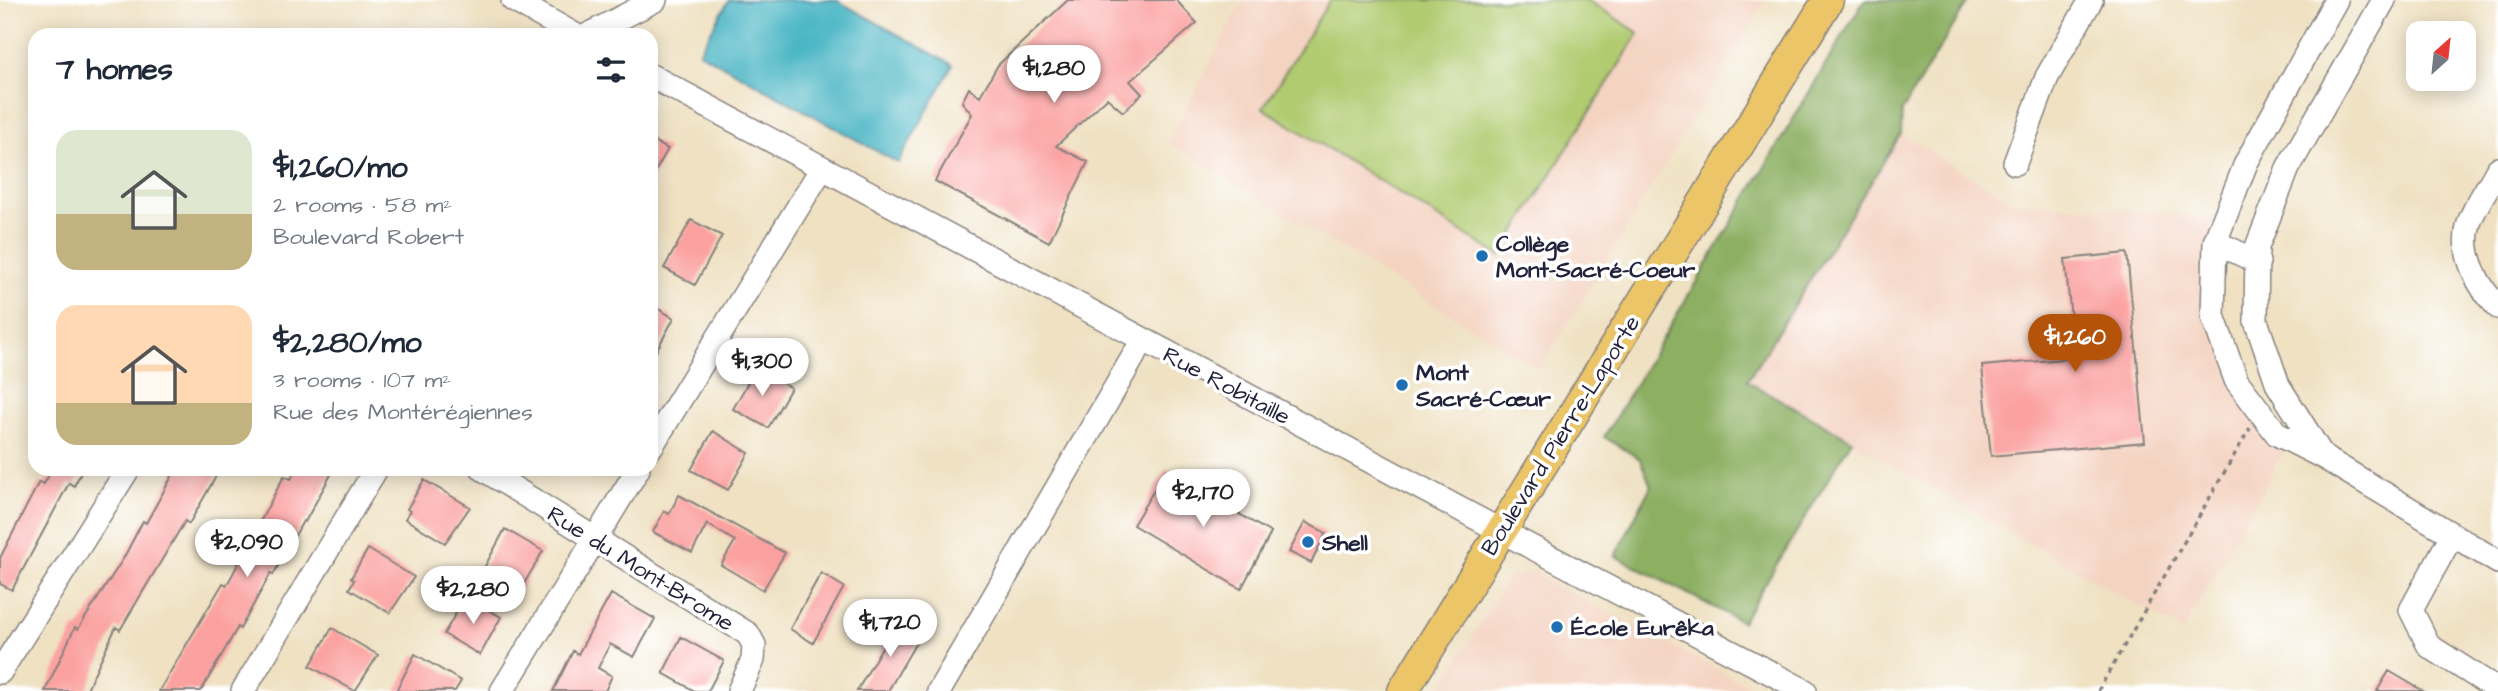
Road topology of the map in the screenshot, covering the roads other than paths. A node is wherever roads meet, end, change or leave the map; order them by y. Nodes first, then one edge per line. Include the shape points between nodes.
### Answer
1 (513, 0) edge
2 (655, 0) edge
3 (1828, 0) edge
4 (2091, 0) edge
5 (2336, 0) edge
6 (2384, 0) edge
7 (563, 28) edge
8 (601, 28) edge
9 (658, 80) edge
10 (2015, 163) dead end
11 (822, 168) junction
12 (2498, 169) edge
13 (2215, 242) junction
14 (2258, 262) junction
15 (2498, 307) edge
16 (1143, 340) junction
17 (658, 436) edge
18 (2323, 457) junction
19 (124, 476) edge
20 (372, 476) edge
21 (493, 476) edge
22 (634, 476) edge
23 (1501, 531) junction
24 (2452, 535) junction
25 (595, 539) junction
26 (2498, 562) edge
27 (0, 672) edge
28 (2498, 690) edge
29 (243, 691) edge
30 (502, 691) edge
31 (739, 691) edge
32 (939, 691) edge
33 (1402, 691) edge
34 (1805, 691) edge

1 - 7 street
2 - 8 street
3 - 23 main road, Boulevard Pierre-Laporte
4 - 10 street via 2047,77
5 - 13 street via 2246,163
6 - 14 street via 2288,168 2257,247
9 - 11 street, Rue Robitaille
11 - 16 street, Rue Robitaille
11 - 17 street
12 - 15 street via 2468,226 2467,250 2482,288
13 - 14 street
13 - 18 street via 2213,316 2236,380 2277,434
14 - 18 street via 2256,321 2278,385
16 - 23 street, Rue Robitaille
16 - 32 street
18 - 24 street
19 - 27 street
20 - 29 street
21 - 25 street, Rue du Mont-Brome
22 - 25 street
23 - 33 main road, Boulevard Pierre-Laporte
23 - 34 street, Rue Robitaille
24 - 26 street
24 - 28 street via 2411,610 2429,646
25 - 30 street
25 - 31 street, Rue du Mont-Brome via 748,634 754,645 753,660

